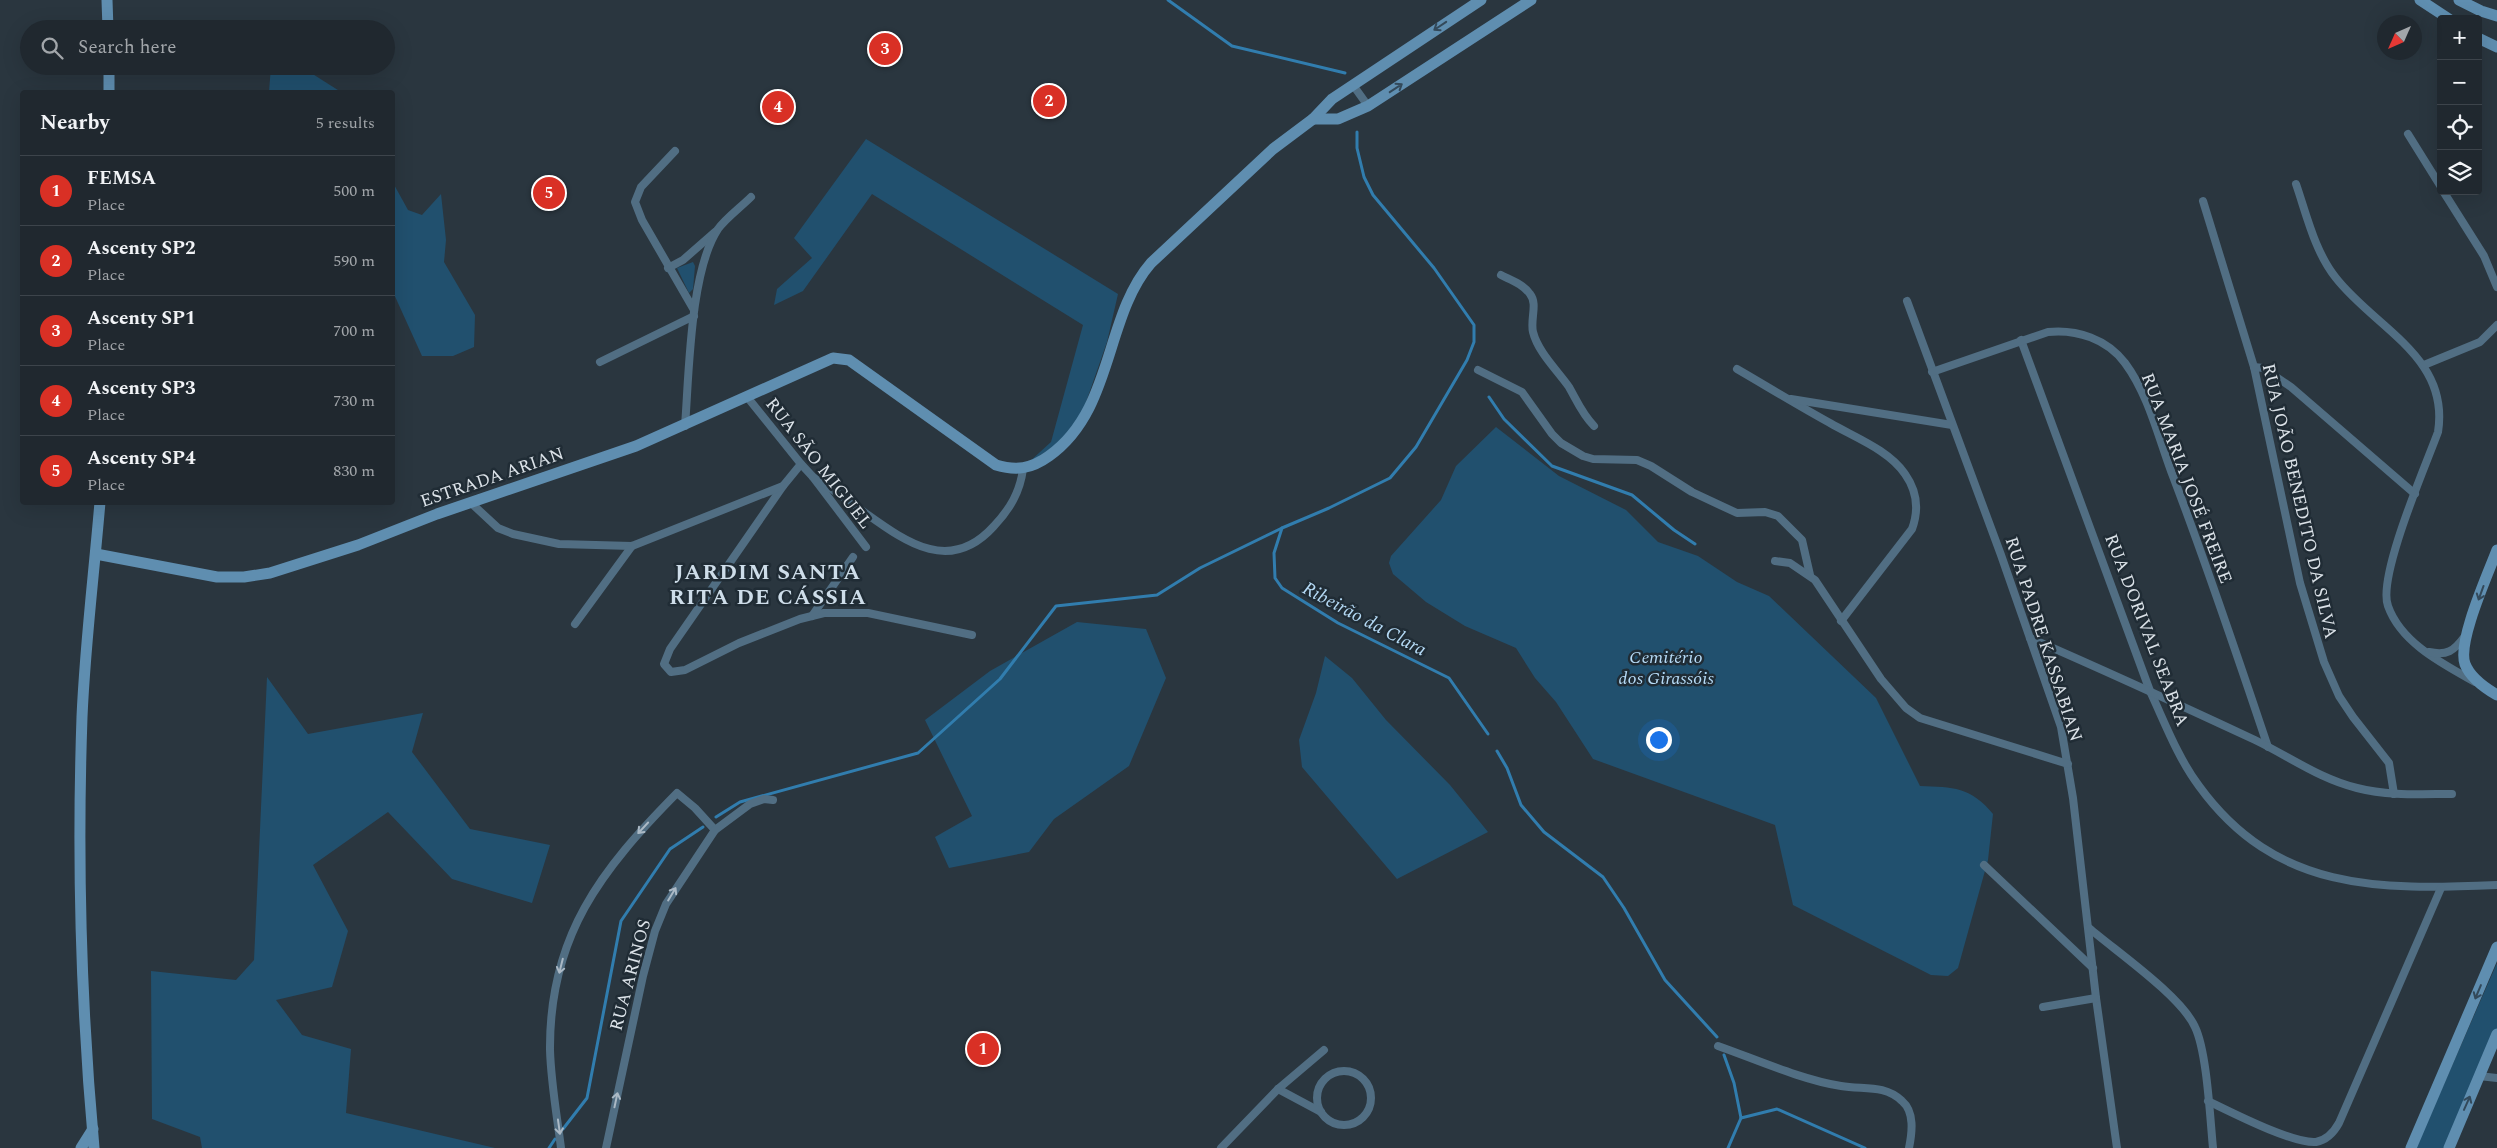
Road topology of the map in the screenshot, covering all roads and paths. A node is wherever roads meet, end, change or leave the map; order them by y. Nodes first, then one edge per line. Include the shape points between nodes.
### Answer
1 (107, 0) edge
2 (1481, 0) edge
3 (1531, 0) edge
4 (2420, 0) edge
5 (2459, 0) edge
6 (2443, 15) edge
7 (2497, 16) edge
8 (108, 20) edge
9 (2482, 40) edge
10 (2497, 47) edge
11 (109, 75) edge
12 (1353, 85) junction
13 (109, 90) edge
14 (1368, 106) junction
15 (1313, 119) junction
16 (2408, 134) dead end
17 (675, 151) dead end
18 (2437, 181) edge
19 (2296, 184) dead end
20 (2446, 195) edge
21 (751, 197) dead end
22 (2203, 201) dead end
23 (718, 229) junction
24 (668, 268) junction
25 (1501, 275) dead end
26 (2497, 287) edge
27 (1907, 301) dead end
28 (694, 313) junction
29 (2497, 325) edge
30 (2021, 340) junction
31 (600, 362) dead end
32 (2424, 365) junction
33 (2254, 367) junction
34 (1737, 369) dead end
35 (1478, 370) dead end
36 (1932, 372) junction
37 (748, 398) junction
38 (1786, 398) junction
39 (1952, 425) junction
40 (685, 426) junction
41 (1594, 426) dead end
42 (801, 464) junction
43 (1024, 469) junction
44 (813, 477) junction
45 (783, 486) junction
46 (2415, 494) junction
47 (470, 502) junction
48 (100, 505) edge
49 (632, 546) junction
50 (866, 547) dead end
51 (2497, 550) edge
52 (96, 554) junction
53 (853, 556) dead end
54 (1775, 561) dead end
55 (1810, 575) junction
56 (812, 616) junction
57 (1841, 621) junction
58 (575, 624) dead end
59 (972, 634) dead end
60 (2466, 635) junction
61 (2030, 638) junction
62 (2422, 650) junction
63 (2150, 691) junction
64 (2492, 692) edge
65 (2268, 747) junction
66 (2068, 764) junction
67 (2394, 794) junction
68 (2452, 794) dead end
69 (773, 800) dead end
70 (715, 830) junction
71 (1984, 865) dead end
72 (2497, 885) edge
73 (2441, 888) junction
74 (2089, 928) junction
75 (2497, 947) edge
76 (2094, 968) junction
77 (2096, 998) junction
78 (2043, 1007) dead end
79 (2497, 1034) edge
80 (1718, 1046) dead end
81 (1324, 1050) dead end
82 (2479, 1076) junction
83 (2496, 1076) edge
84 (1278, 1089) junction
85 (2208, 1102) junction
86 (1321, 1112) junction
87 (93, 1129) junction
88 (2323, 1140) junction
89 (81, 1148) edge
90 (94, 1148) edge
91 (561, 1148) edge
92 (606, 1148) edge
93 (1221, 1148) edge
94 (1909, 1148) edge
95 (2117, 1148) edge
96 (2213, 1148) edge
97 (2327, 1148) edge
98 (2411, 1148) edge
99 (2449, 1148) edge

1 - 8 street
2 -> 12 street
14 -> 3 street
4 - 6 street
5 - 7 street
9 - 10 street
11 - 13 street
12 - 14 street
12 - 15 street via 1332,99
14 - 15 street via 1338,119
15 - 43 street via 1273,149 1141,274 1098,386 1073,435 1047,458
16 - 18 street
17 - 24 street via 641,187 635,202
19 - 32 street via 2316,244 2335,278
20 - 26 street via 2484,256
21 - 23 street
22 - 33 street, RUA JOÃO BENEDITO DA SILVA
23 - 24 street via 683,260
23 - 28 street via 705,261
24 - 28 street
25 - 41 street via 1530,294 1534,304 1532,324 1536,341 1570,390 1583,416
27 - 36 street, RUA PADRE KASSABIAN
28 - 31 street
28 - 40 street
29 - 32 street via 2480,342
30 - 36 street, RUA MARIA JOSÉ FREIRE
30 - 63 street, RUA DORIVAL SEABRA
30 - 65 street, RUA MARIA JOSÉ FREIRE via 2048,332 2079,332 2112,350 2125,362 2135,379 2180,494
32 - 46 street via 2434,385 2440,412 2438,432
33 - 46 street via 2269,372 2291,387
33 - 67 street, RUA JOÃO BENEDITO DA SILVA via 2300,583 2324,662 2348,710 2389,763
34 - 38 street
35 - 55 street via 1522,392 1560,443 1583,456 1637,460 1727,509 1740,514 1765,512 1778,516 1802,540
36 - 39 street, RUA PADRE KASSABIAN
37 - 40 street, ESTRADA ARIAN
37 - 42 street, RUA SÃO MIGUEL
37 - 43 street, ESTRADA ARIAN via 833,358 842,358 996,465
38 - 39 street
38 - 57 street via 1895,463 1908,480 1917,504 1917,517 1912,528
39 - 61 street, RUA PADRE KASSABIAN
40 - 47 street, ESTRADA ARIAN via 592,462
42 - 44 street, RUA SÃO MIGUEL
42 - 45 street
43 - 44 street via 1021,486 1013,502 987,534 958,550 940,552 923,549 905,540
44 - 50 street, RUA SÃO MIGUEL
45 - 49 street
45 - 56 street via 670,648 664,664 666,669 677,673 738,643
46 - 62 street via 2392,555 2385,597 2400,628
47 - 49 street via 498,528 520,536 559,544
47 - 52 street, ESTRADA ARIAN via 314,560 244,577 217,577
48 - 52 street
49 - 58 street
51 -> 60 street
52 - 87 street via 88,619 80,802 80,900
53 - 56 street
54 - 55 street via 1790,563
55 - 57 street
56 - 59 street via 839,612 868,613
57 - 66 street via 1895,697 1920,718
60 - 62 street via 2449,653
60 - 64 street via 2465,665
61 - 63 street
61 - 66 street, RUA PADRE KASSABIAN via 2061,727
62 - 64 street
63 - 65 street
63 - 73 street, RUA DORIVAL SEABRA via 2172,740 2198,785 2223,816 2253,841 2323,876 2360,884
65 - 67 street via 2336,782
66 - 74 street, RUA PADRE KASSABIAN
67 - 68 street
69 - 70 street, RUA ARINOS via 764,799 750,804
70 -> 91 street via 677,793 640,830 591,893 574,926 554,997 550,1050
92 -> 70 street, RUA ARINOS via 655,931 666,904
71 - 76 street
72 - 73 street, RUA DORIVAL SEABRA
73 - 88 street via 2339,1123
74 - 76 street, RUA PADRE KASSABIAN
74 - 85 street via 2186,1012 2198,1035
75 -> 98 street
76 - 77 street, RUA PADRE KASSABIAN
77 - 78 street
77 - 95 street, RUA PADRE KASSABIAN
79 - 82 street
80 - 94 street via 1824,1082 1870,1086 1891,1094 1903,1102 1909,1113 1912,1130
81 - 84 street
82 - 83 street
99 -> 82 street
84 - 86 street
84 - 93 street
85 - 88 street via 2275,1132 2310,1141
85 - 96 street
86 - 86 street via 1335,1124 1359,1121 1371,1100 1367,1084 1353,1073 1344,1071 1327,1078 1318,1093
87 - 89 street
87 - 90 street
88 - 97 street

